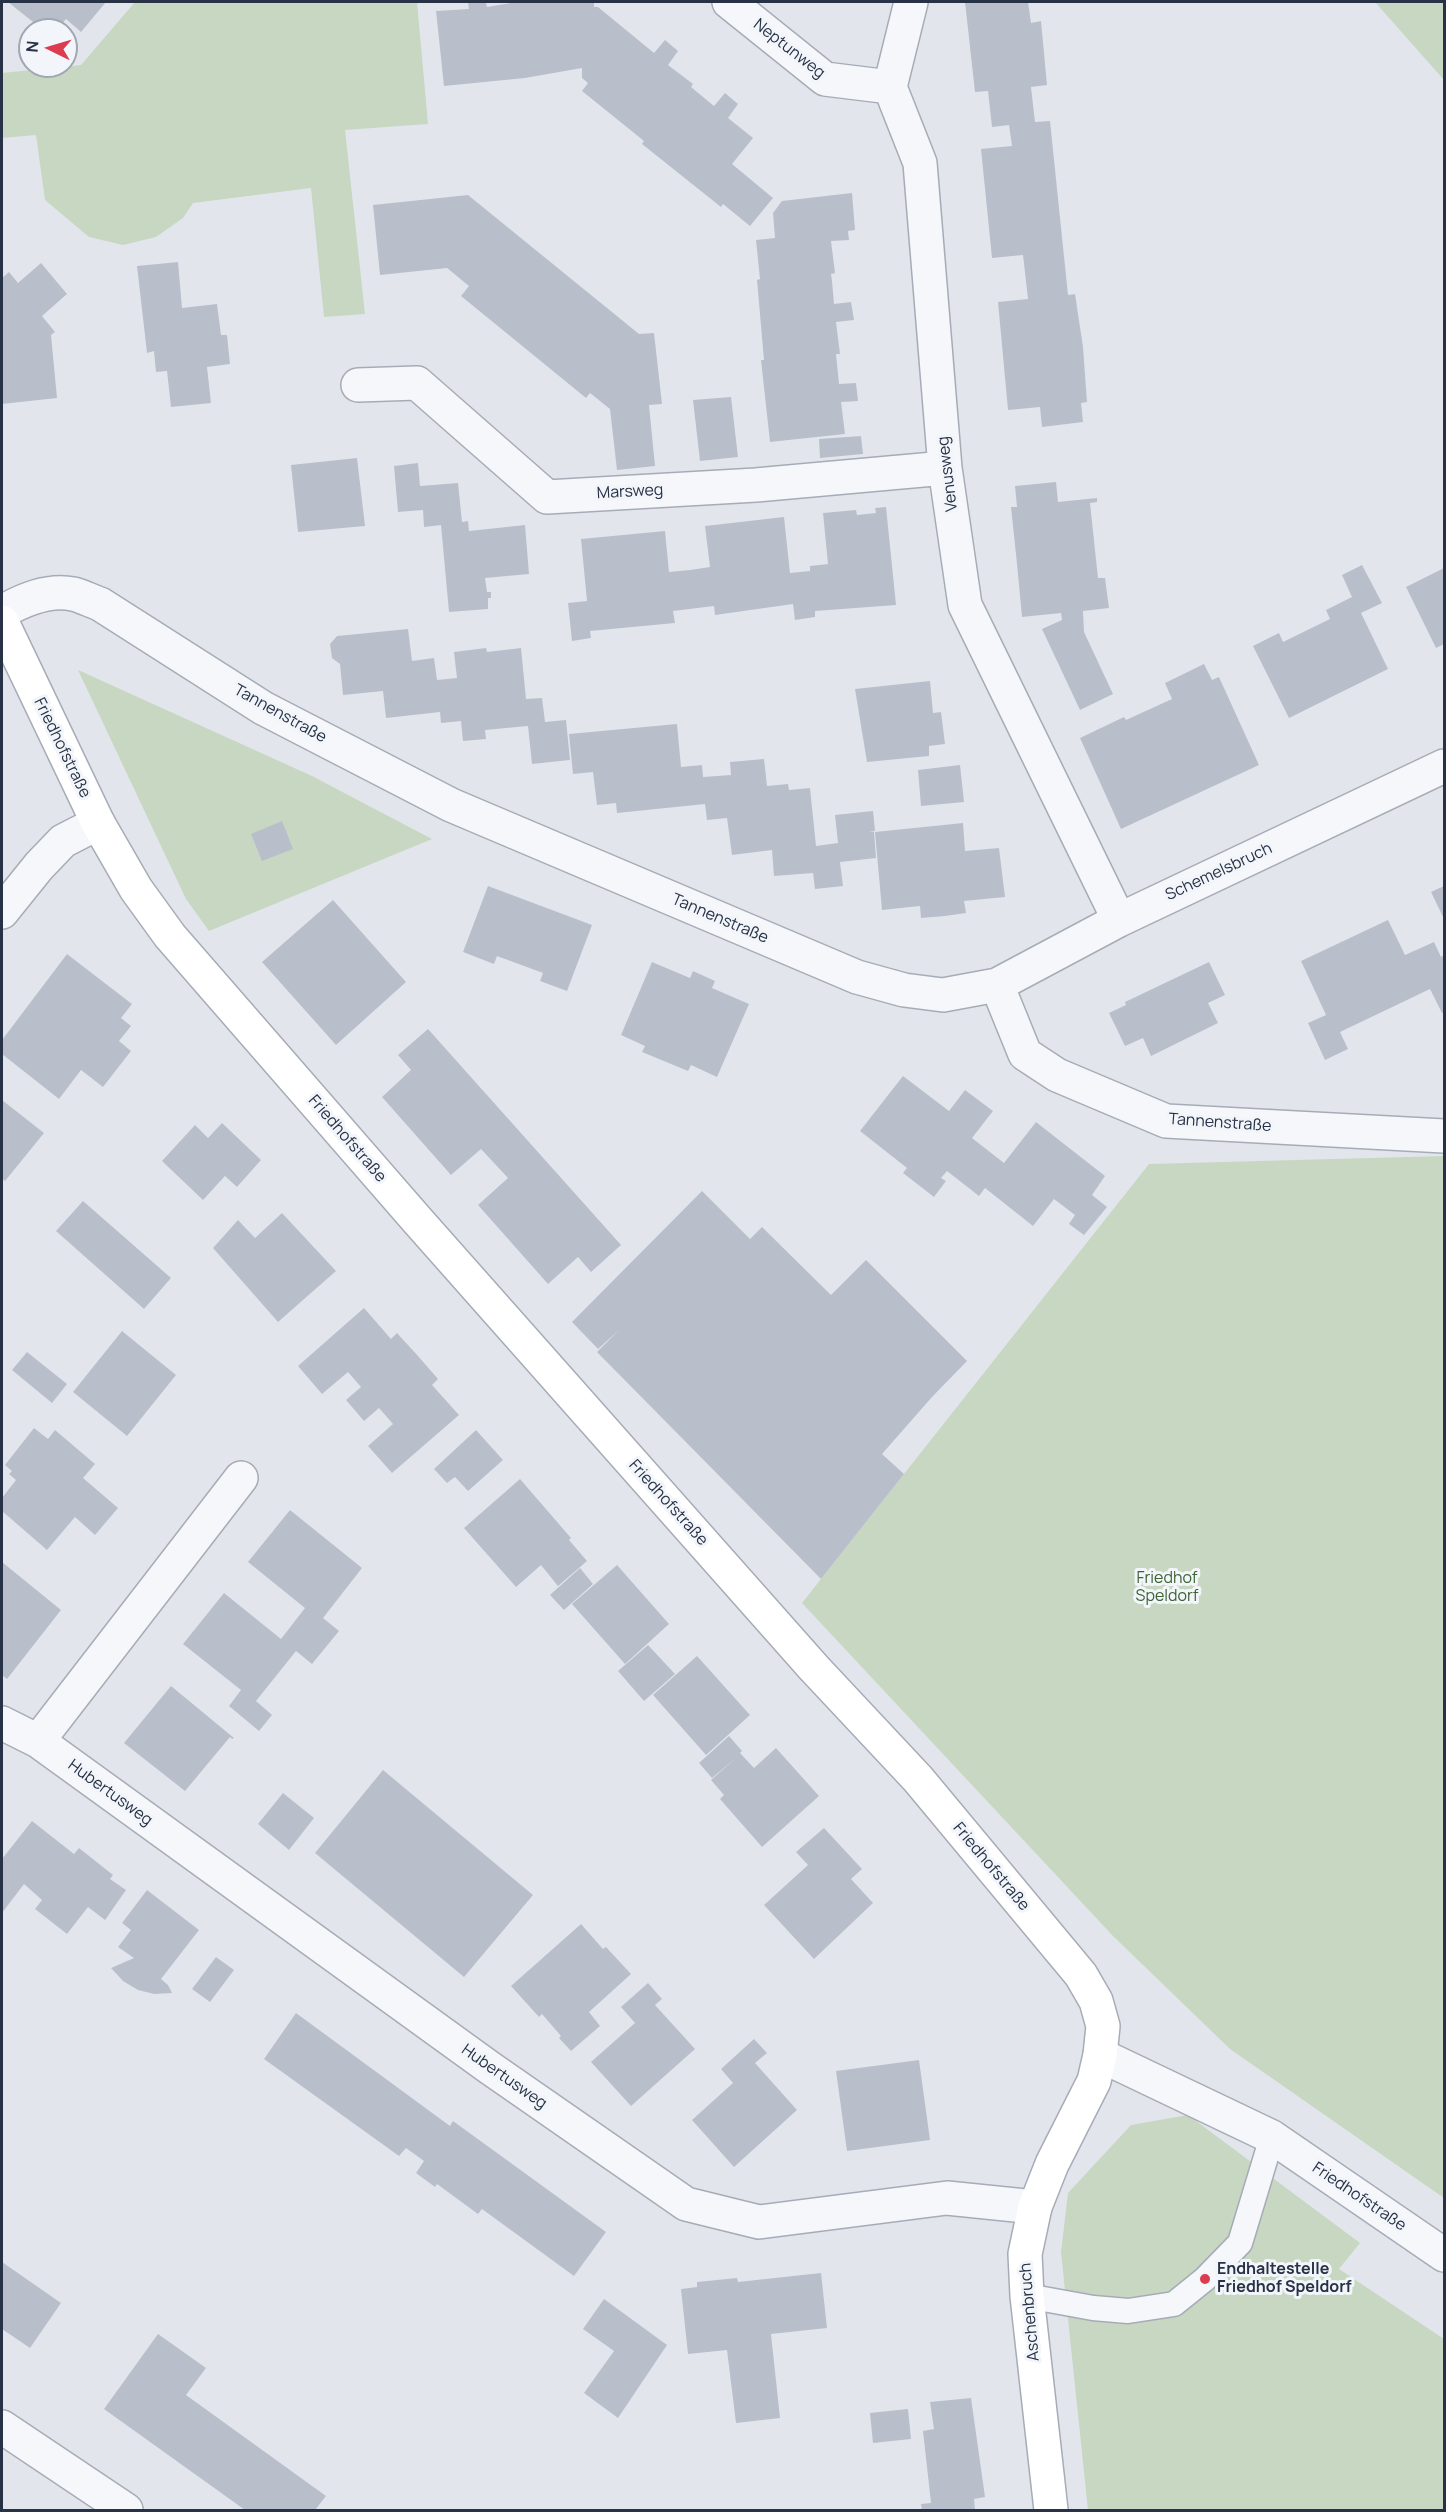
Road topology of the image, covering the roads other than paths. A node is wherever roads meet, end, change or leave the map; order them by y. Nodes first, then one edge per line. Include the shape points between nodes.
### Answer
1 (729, 2) edge
2 (911, 2) edge
3 (890, 87) junction
4 (358, 385) dead end
5 (945, 468) junction
6 (2, 612) edge
7 (2, 622) edge
8 (1444, 765) edge
9 (98, 823) junction
10 (2, 912) edge
11 (1119, 920) junction
12 (997, 985) junction
13 (1444, 1136) edge
14 (241, 1478) dead end
15 (2, 1723) edge
16 (38, 1742) junction
17 (1101, 2055) junction
18 (1272, 2137) junction
19 (1035, 2207) junction
20 (1444, 2255) edge
21 (1027, 2296) junction
22 (2, 2427) edge
23 (126, 2511) edge
24 (1051, 2511) edge

1 - 3 street, Neptunweg via 825,79
2 - 3 street
3 - 5 street, Venusweg via 920,163
4 - 5 street, Marsweg via 417,383 547,497 756,485
5 - 11 street, Venusweg via 965,605
6 - 12 street, Tannenstraße via 39,595 72,594 100,604 263,708 441,800 857,977 904,990 943,995
7 - 9 street, Friedhofstraße
8 - 11 street, Schemelsbruch
9 - 10 street via 63,841
9 - 17 street, Friedhofstraße via 136,890 178,945 814,1668 918,1779 1082,1975 1096,2001 1103,2026
11 - 12 street, Schemelsbruch
12 - 13 street, Tannenstraße via 1025,1054 1058,1075 1166,1121
14 - 16 street
15 - 16 street, Hubertusweg
16 - 19 street, Hubertusweg via 490,2068 686,2204 759,2222 947,2198
17 - 18 street, Friedhofstraße
17 - 19 street, Aschenbruch via 1094,2081
18 - 20 street, Friedhofstraße
18 - 21 lane via 1240,2242 1205,2279 1174,2304 1128,2311
19 - 21 street, Aschenbruch via 1025,2254
21 - 24 street, Aschenbruch
22 - 23 street

